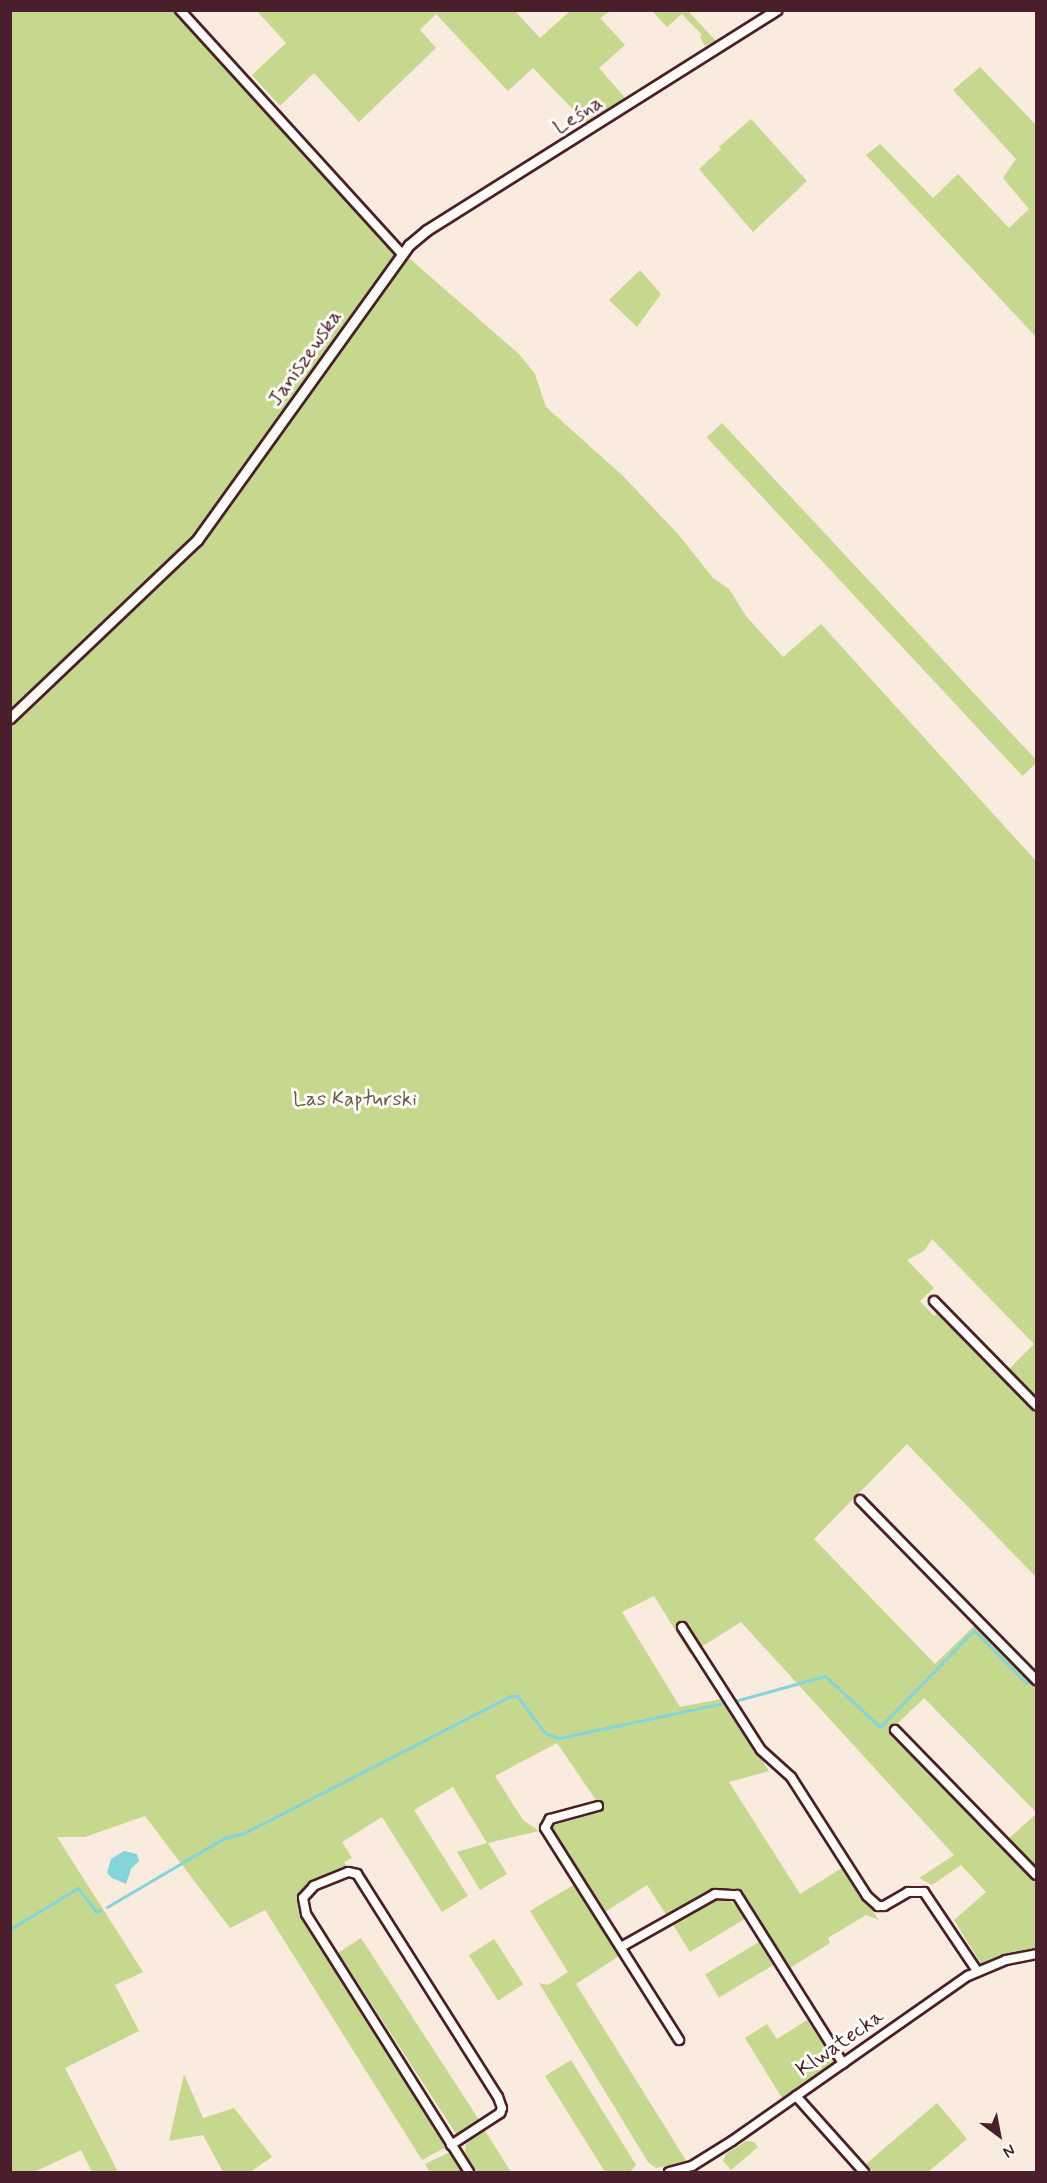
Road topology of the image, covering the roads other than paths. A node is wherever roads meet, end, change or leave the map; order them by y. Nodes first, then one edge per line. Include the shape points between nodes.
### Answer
1 (180, 10) edge
2 (777, 10) edge
3 (401, 253) junction
4 (10, 718) edge
5 (934, 1301) dead end
6 (1036, 1405) edge
7 (860, 1500) dead end
8 (682, 1628) dead end
9 (1034, 1677) edge
10 (895, 1730) dead end
11 (598, 1806) dead end
12 (1036, 1875) edge
13 (621, 1947) junction
14 (1036, 1954) edge
15 (977, 1971) junction
16 (679, 2040) dead end
17 (843, 2063) junction
18 (796, 2096) junction
19 (451, 2145) junction
20 (469, 2172) edge
21 (669, 2172) edge
22 (864, 2172) edge

1 - 3 street
2 - 3 street, Leśna via 427,231
3 - 4 street, Janiszewska via 197,540
5 - 6 street
7 - 9 street
8 - 15 street via 767,1757 791,1777 872,1902 884,1906 908,1892 924,1892
10 - 12 street
11 - 13 street via 550,1819 545,1828
13 - 16 street
13 - 17 street via 715,1894 737,1895
14 - 15 street, Klwatecka
15 - 17 street, Klwatecka
17 - 18 street, Klwatecka
18 - 21 street, Klwatecka via 698,2163
18 - 22 street
19 - 19 street via 500,2113 498,2097 357,1874 348,1872 314,1887 303,1898 306,1914
19 - 20 street

